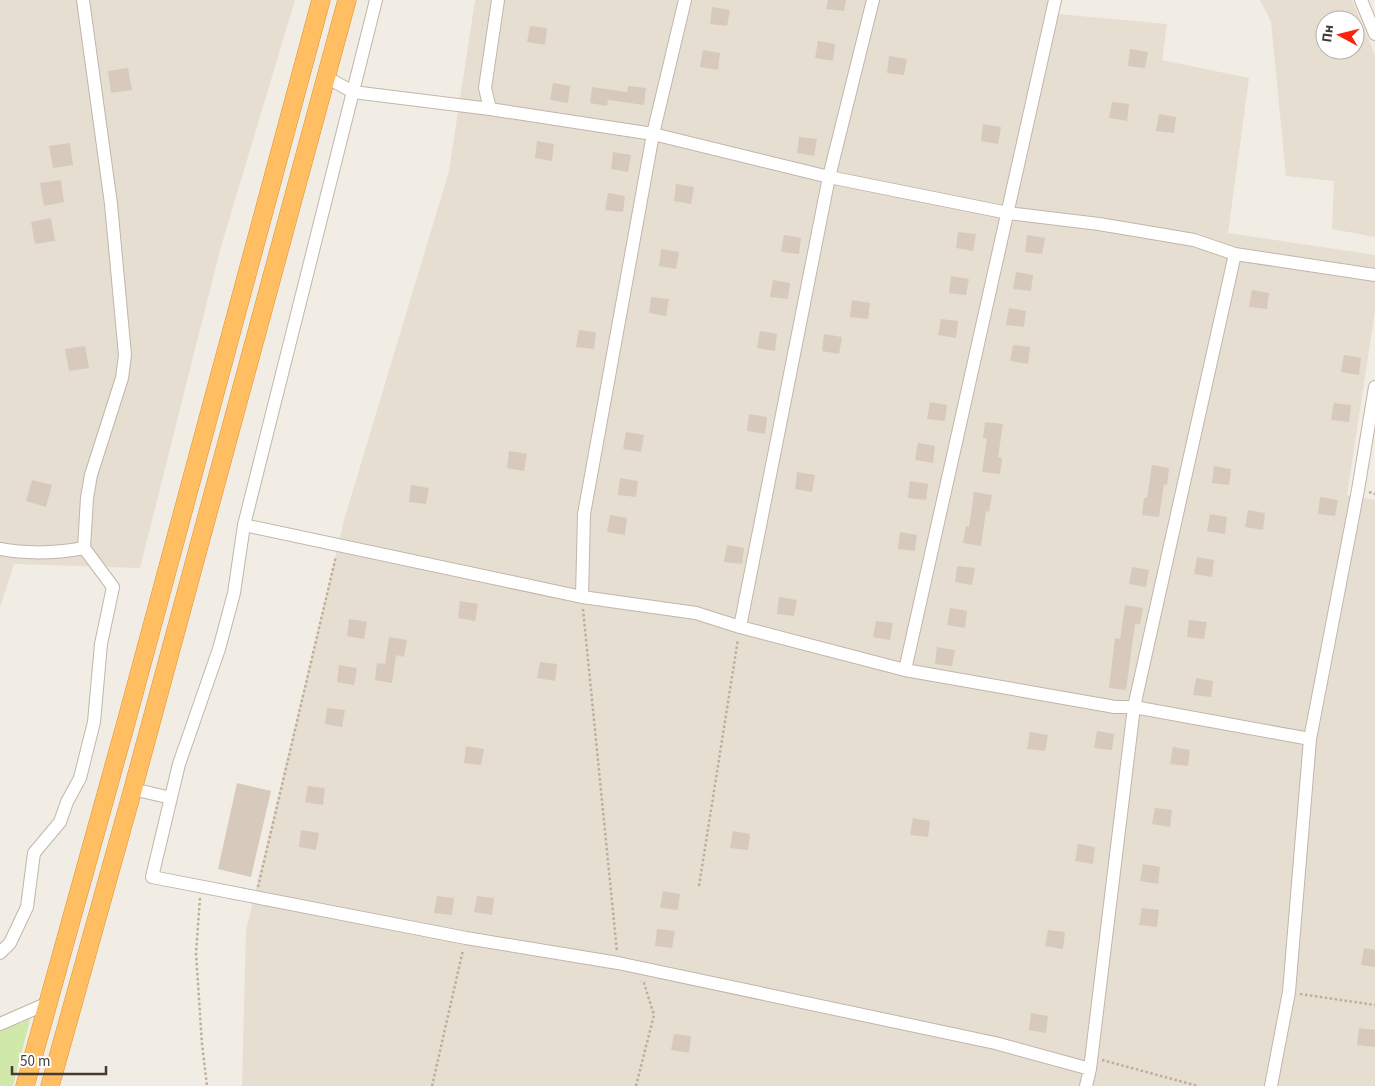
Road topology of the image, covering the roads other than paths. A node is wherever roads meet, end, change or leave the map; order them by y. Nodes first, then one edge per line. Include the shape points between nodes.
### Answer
1 (82, 0) edge
2 (321, 0) edge
3 (347, 0) edge
4 (376, 0) edge
5 (498, 0) edge
6 (685, 0) edge
7 (873, 0) edge
8 (1055, 0) edge
9 (1361, 0) edge
10 (1375, 34) edge
11 (326, 77) junction
12 (353, 92) junction
13 (490, 109) junction
14 (653, 134) junction
15 (829, 177) junction
16 (1008, 213) junction
17 (1235, 254) junction
18 (1375, 274) edge
19 (1375, 387) edge
20 (244, 525) junction
21 (84, 548) junction
22 (0, 549) edge
23 (14, 552) junction
24 (0, 561) edge
25 (582, 598) junction
26 (740, 627) junction
27 (905, 670) junction
28 (1134, 707) junction
29 (1310, 739) junction
30 (133, 789) junction
31 (171, 798) junction
32 (0, 953) edge
33 (48, 1003) junction
34 (0, 1024) edge
35 (1090, 1063) junction
36 (53, 1084) edge
37 (25, 1086) edge
38 (1086, 1086) edge
39 (1271, 1086) edge

1 - 21 street via 111,204 125,355 122,378 91,475
2 - 33 highway
3 - 11 highway
4 - 12 street
5 - 13 street via 485,88
6 - 14 street
7 - 15 street
8 - 16 street
9 - 10 street
11 - 12 street
11 - 30 highway
12 - 13 street
12 - 20 street
13 - 14 street
14 - 15 street
14 - 25 street via 584,514
15 - 16 street
15 - 26 street
16 - 17 street via 1194,240
16 - 27 street
17 - 18 street
17 - 28 street
19 - 29 street
20 - 25 street
20 - 31 street via 234,593
21 - 23 street
21 - 32 street via 113,587 99,658 94,722 80,778 60,822 34,853 27,907 10,942
22 - 23 street
23 - 24 street
25 - 26 street via 696,613
26 - 27 street
27 - 28 street via 1115,707
28 - 29 street
28 - 35 street
29 - 39 street via 1289,992
30 - 31 street
30 - 36 highway
31 - 35 street via 152,877 466,938 618,963
33 - 34 street
33 - 37 highway
35 - 38 street

